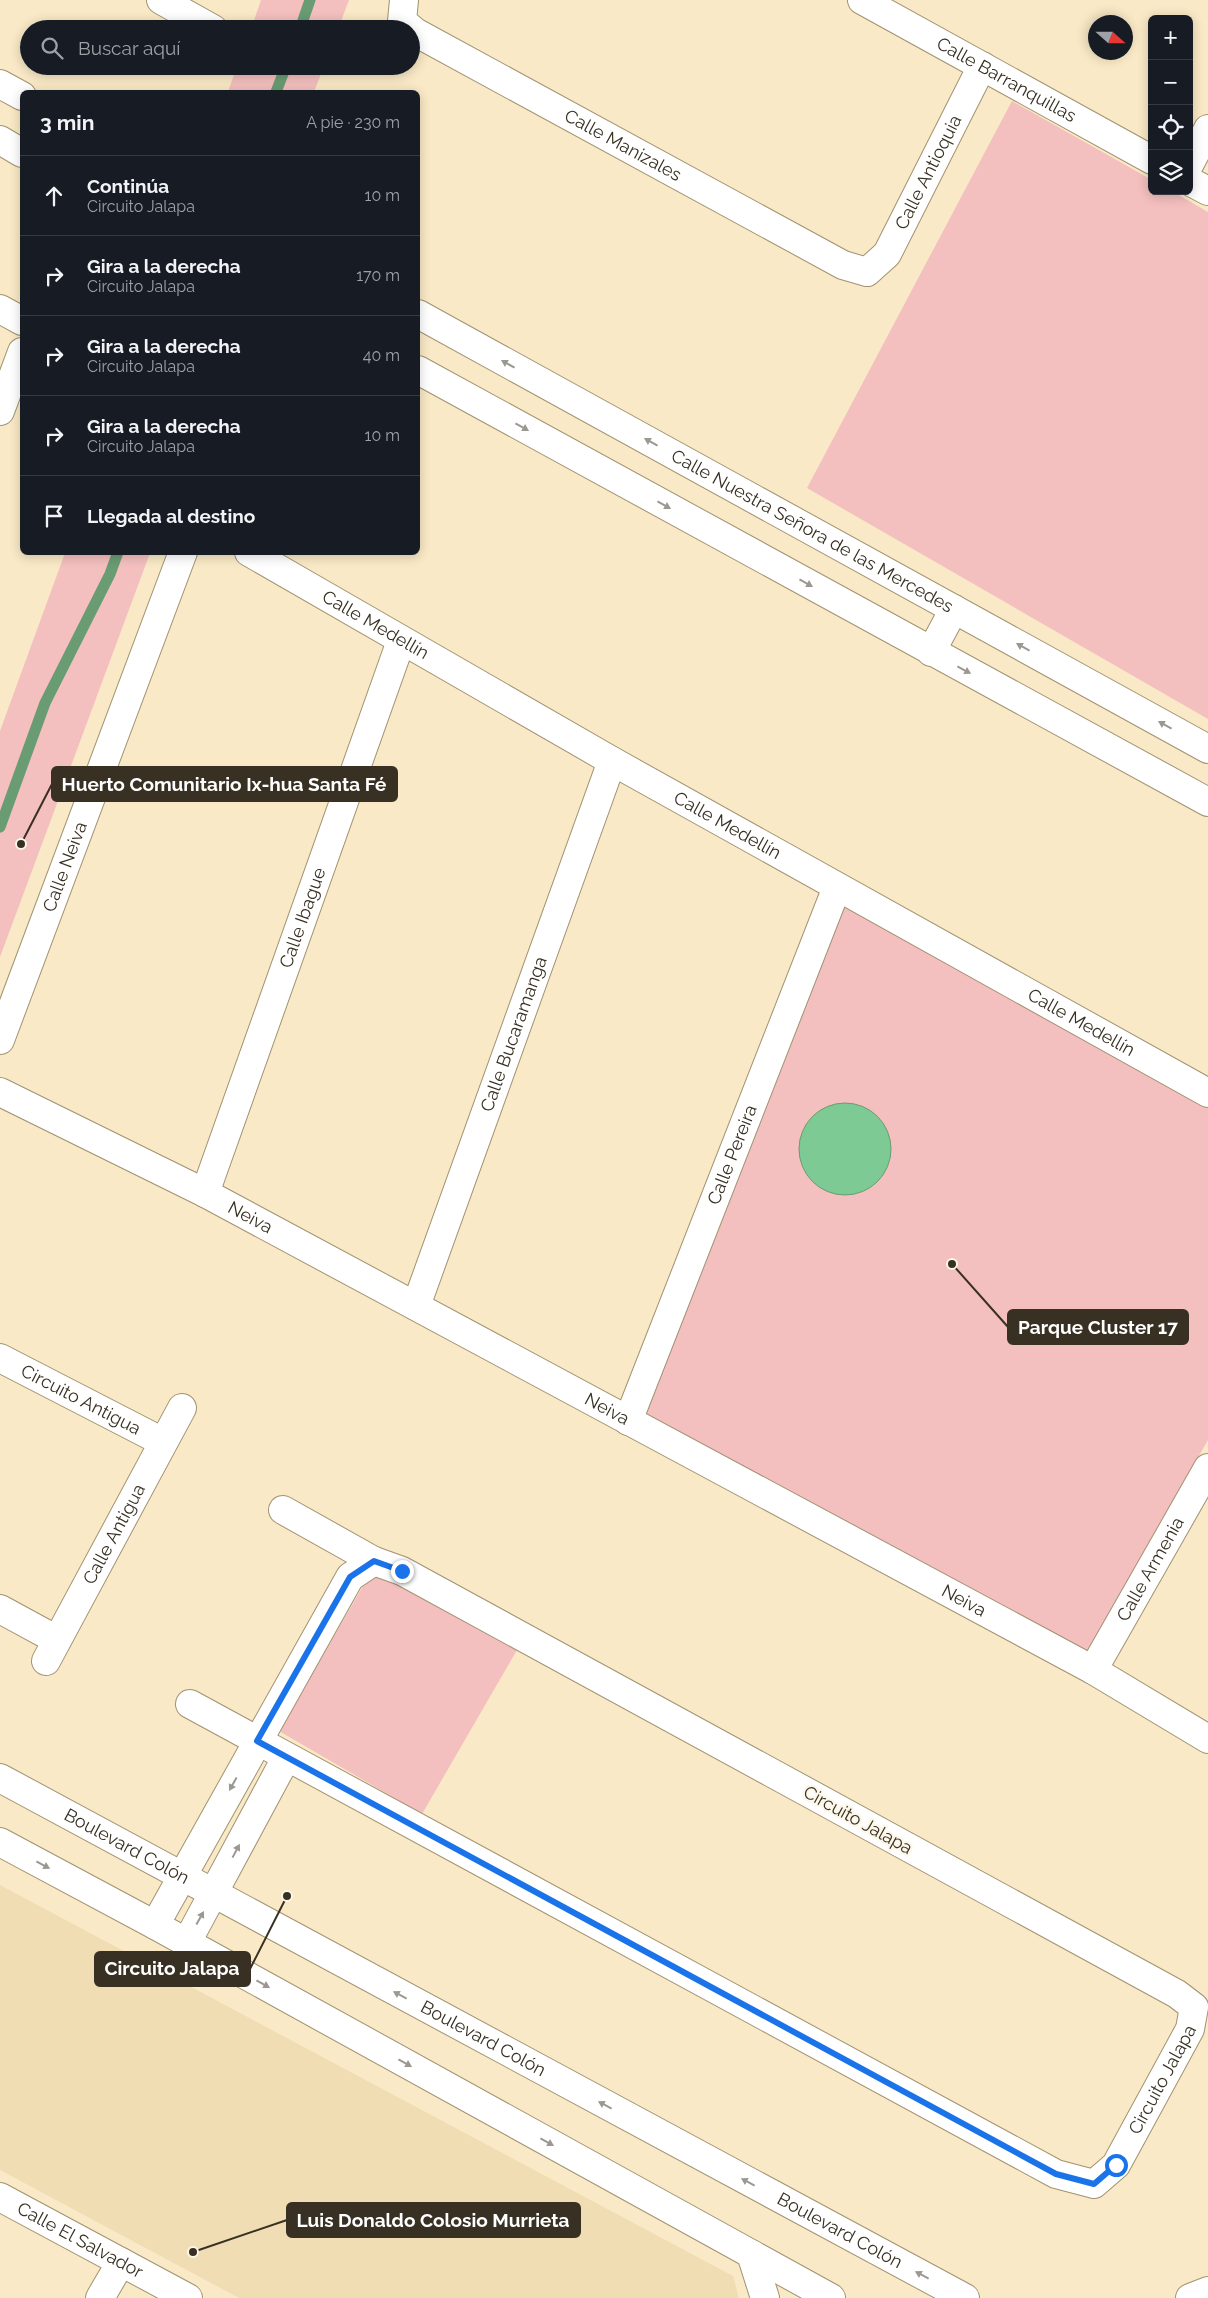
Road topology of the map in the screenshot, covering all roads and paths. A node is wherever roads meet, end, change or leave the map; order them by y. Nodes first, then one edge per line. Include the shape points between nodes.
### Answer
1 (161, 0) edge
2 (404, 0) edge
3 (862, 0) edge
4 (198, 20) edge
5 (402, 20) edge
6 (420, 35) edge
7 (982, 66) junction
8 (0, 84) edge
9 (20, 95) edge
10 (1208, 129) edge
11 (0, 140) edge
12 (20, 152) edge
13 (1193, 157) edge
14 (1148, 158) edge
15 (1193, 182) edge
16 (1208, 191) edge
17 (867, 272) joint
18 (0, 308) edge
19 (420, 315) edge
20 (20, 320) edge
21 (20, 357) edge
22 (420, 371) edge
23 (0, 411) edge
24 (182, 555) edge
25 (254, 555) edge
26 (954, 609) junction
27 (401, 642) junction
28 (931, 652) junction
29 (1208, 749) edge
30 (612, 761) junction
31 (1208, 802) edge
32 (838, 887) junction
33 (0, 1040) edge
34 (0, 1092) edge
35 (1208, 1093) edge
36 (205, 1193) junction
37 (416, 1306) junction
38 (0, 1358) edge
39 (182, 1408) dead end
40 (628, 1421) junction
41 (163, 1442) junction
42 (1208, 1468) edge
43 (283, 1510) dead end
44 (374, 1561) junction
45 (0, 1609) edge
46 (1093, 1670) junction
47 (190, 1704) dead end
48 (1208, 1739) edge
49 (257, 1741) junction
50 (286, 1758) junction
51 (0, 1778) edge
52 (0, 1842) edge
53 (183, 1876) junction
54 (213, 1894) junction
55 (155, 1924) junction
56 (187, 1942) junction
57 (0, 2197) edge
58 (751, 2254) junction
59 (121, 2262) junction
60 (1208, 2291) edge
61 (100, 2298) edge
62 (188, 2298) edge
63 (765, 2298) edge
64 (831, 2298) edge
65 (966, 2298) edge
66 (1190, 2298) edge

1 - 4 street
2 - 5 street, Calle Manizales
3 - 7 street, Calle Barranquillas
6 - 17 street, Calle Manizales via 843,265
7 - 14 street, Calle Barranquillas
7 - 17 street, Calle Antioquia via 887,254
8 - 9 street
10 - 13 street
11 - 12 street
15 - 16 street
18 - 20 street
26 -> 19 street, Calle Nuestra Señora de las Mercedes
21 - 23 street
22 -> 28 street
24 - 33 street, Calle Neiva
25 - 27 street, Calle Medellín
26 - 28 street
29 -> 26 street, Calle Nuestra Señora de las Mercedes
27 - 30 street, Calle Medellín
27 - 36 street, Calle Ibague
28 -> 31 street
30 - 32 street, Calle Medellín
30 - 37 street, Calle Bucaramanga
32 - 35 street, Calle Medellín
32 - 40 street, Calle Pereira
34 - 36 street, Neiva
36 - 37 street, Neiva
37 - 40 street, Neiva
38 - 41 street, Circuito Antigua
39 - 41 street, Calle Antigua
40 - 46 street, Neiva
41 - 45 street, Calle Antigua via 52,1650
42 - 46 street, Calle Armenia
43 - 44 street, Circuito Jalapa
44 - 49 street via 350,1577
44 - 50 street, Circuito Jalapa via 402,1571 1177,1994 1194,2007 1190,2029 1116,2165 1094,2184 1056,2174
46 - 48 street, Neiva
47 - 49 street, Circuito Jalapa
49 - 50 street, Circuito Jalapa
49 -> 53 street
54 -> 50 street
51 - 53 street, Boulevard Colón
52 -> 55 street
53 - 54 street, Boulevard Colón
53 - 55 street
56 -> 54 street
65 -> 54 street, Boulevard Colón
55 - 56 street
56 -> 58 street
57 - 59 street, Calle El Salvador
58 - 63 street
58 - 64 street
59 - 61 street
59 - 62 street, Calle El Salvador
60 - 66 street

